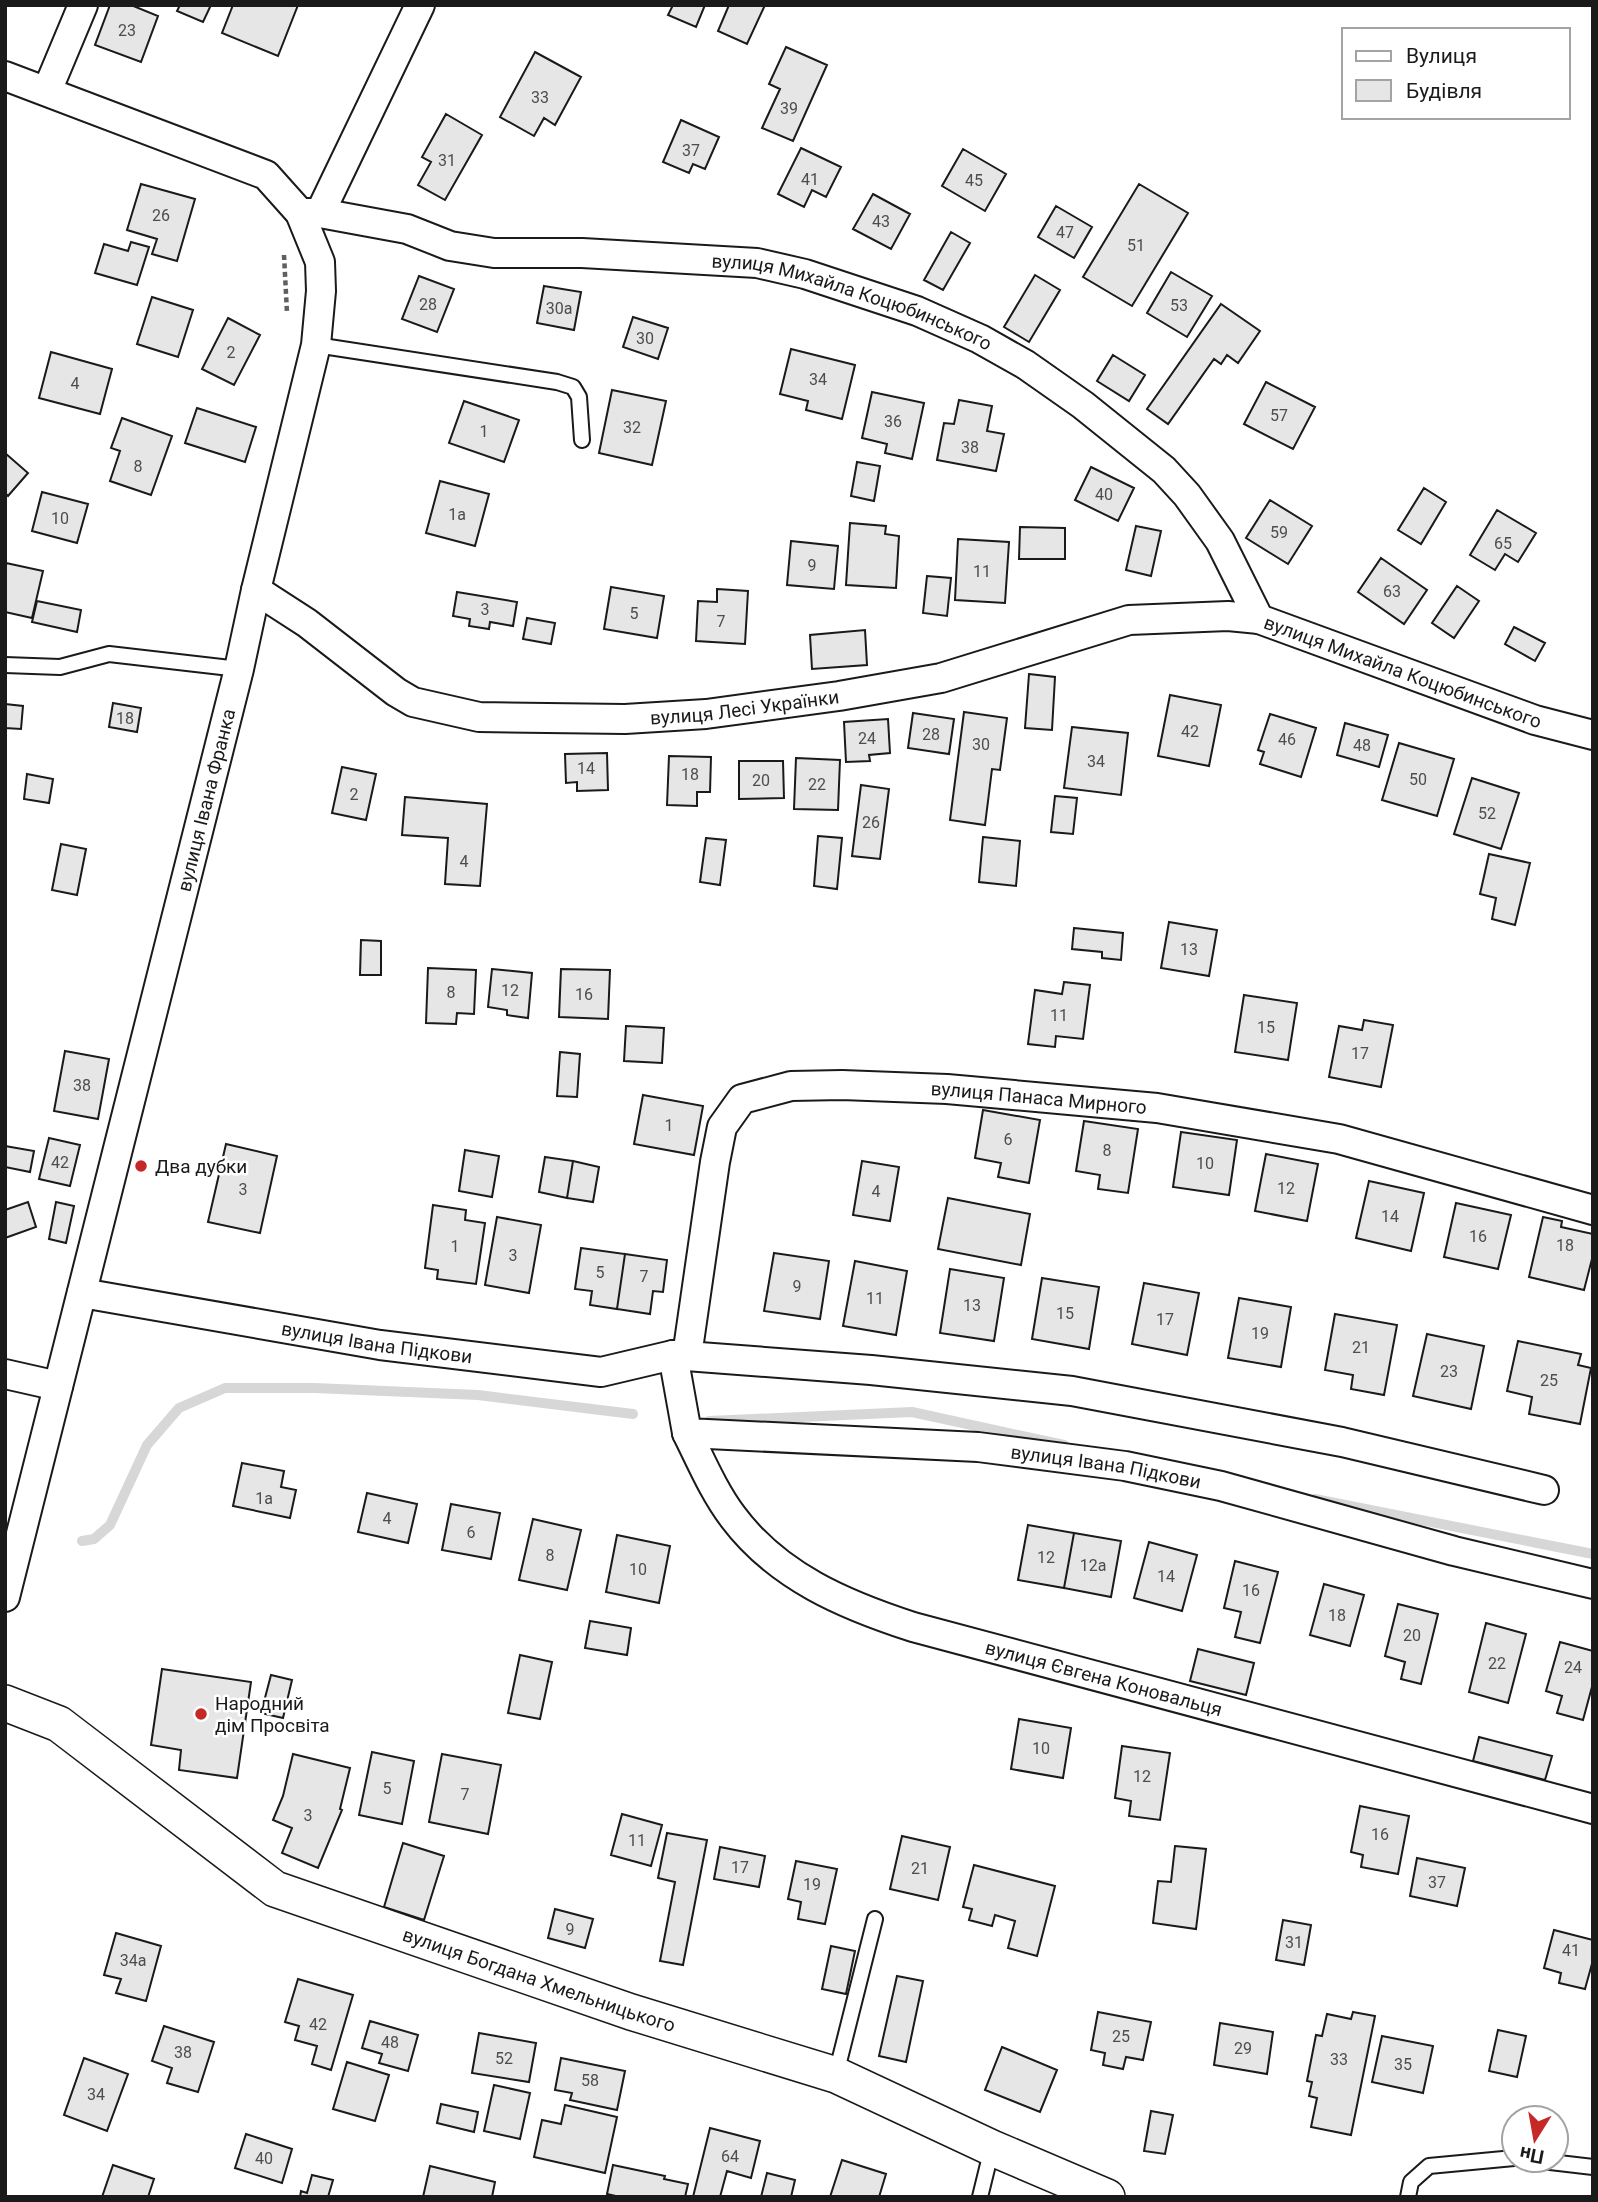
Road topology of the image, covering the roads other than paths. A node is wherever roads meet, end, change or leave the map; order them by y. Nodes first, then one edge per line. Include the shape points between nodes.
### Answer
1 (83, 5) edge
2 (420, 5) edge
3 (5, 76) edge
4 (47, 91) junction
5 (310, 213) junction
6 (316, 345) junction
7 (582, 440) dead end
8 (256, 590) junction
9 (1259, 619) junction
10 (5, 665) edge
11 (239, 669) junction
12 (1593, 735) edge
13 (1593, 1210) edge
14 (82, 1293) junction
15 (680, 1355) junction
16 (5, 1374) edge
17 (58, 1386) junction
18 (687, 1433) junction
19 (1544, 1490) dead end
20 (1593, 1584) edge
21 (5, 1597) edge
22 (5, 1703) edge
23 (1593, 1809) edge
24 (875, 1919) dead end
25 (836, 2075) junction
26 (992, 2148) junction
27 (1500, 2159) edge
28 (1570, 2164) edge
29 (1593, 2167) edge
30 (980, 2197) edge
31 (1107, 2197) edge
32 (1408, 2197) edge

1 - 4 street
2 - 5 street
3 - 4 street
4 - 5 street via 266,175
5 - 6 street, вулиця Івана Франка via 320,262
5 - 9 street, вулиця Михайла Коцюбинського via 407,229 450,246 484,252 757,263 917,311 1026,365 1155,463 1187,495 1220,541
6 - 7 lane via 573,387 579,397
6 - 8 street, вулиця Івана Франка
8 - 9 street, вулиця Лесі Українки via 413,702 479,717 532,719 716,713 941,678 1129,620
8 - 11 street, вулиця Івана Франка
9 - 12 street, вулиця Михайла Коцюбинського via 1535,720
10 - 11 lane via 60,667 109,654
11 - 14 street, вулиця Івана Франка
13 - 15 street, вулиця Панаса Мирного via 1339,1139 1157,1108 947,1089 791,1086 743,1100 722,1127
14 - 15 street, вулиця Івана Підкови via 367,1343 601,1372
14 - 17 street, вулиця Івана Франка
15 - 18 street
15 - 19 street, вулиця Івана Підкови via 1072,1391 1342,1441
16 - 17 street
17 - 21 street, вулиця Івана Франка
18 - 20 street, вулиця Івана Підкови via 978,1447 1125,1466 1221,1486
18 - 23 street, вулиця Євгена Коновальця via 718,1495 751,1538 798,1577 849,1605 926,1631
22 - 25 street, вулиця Богдана Хмельницького via 59,1724 275,1889 631,2012
24 - 25 lane
25 - 26 street, вулиця Богдана Хмельницького
26 - 30 lane
26 - 31 street, вулиця Богдана Хмельницького
27 - 32 lane via 1429,2166 1411,2182
28 - 29 lane

